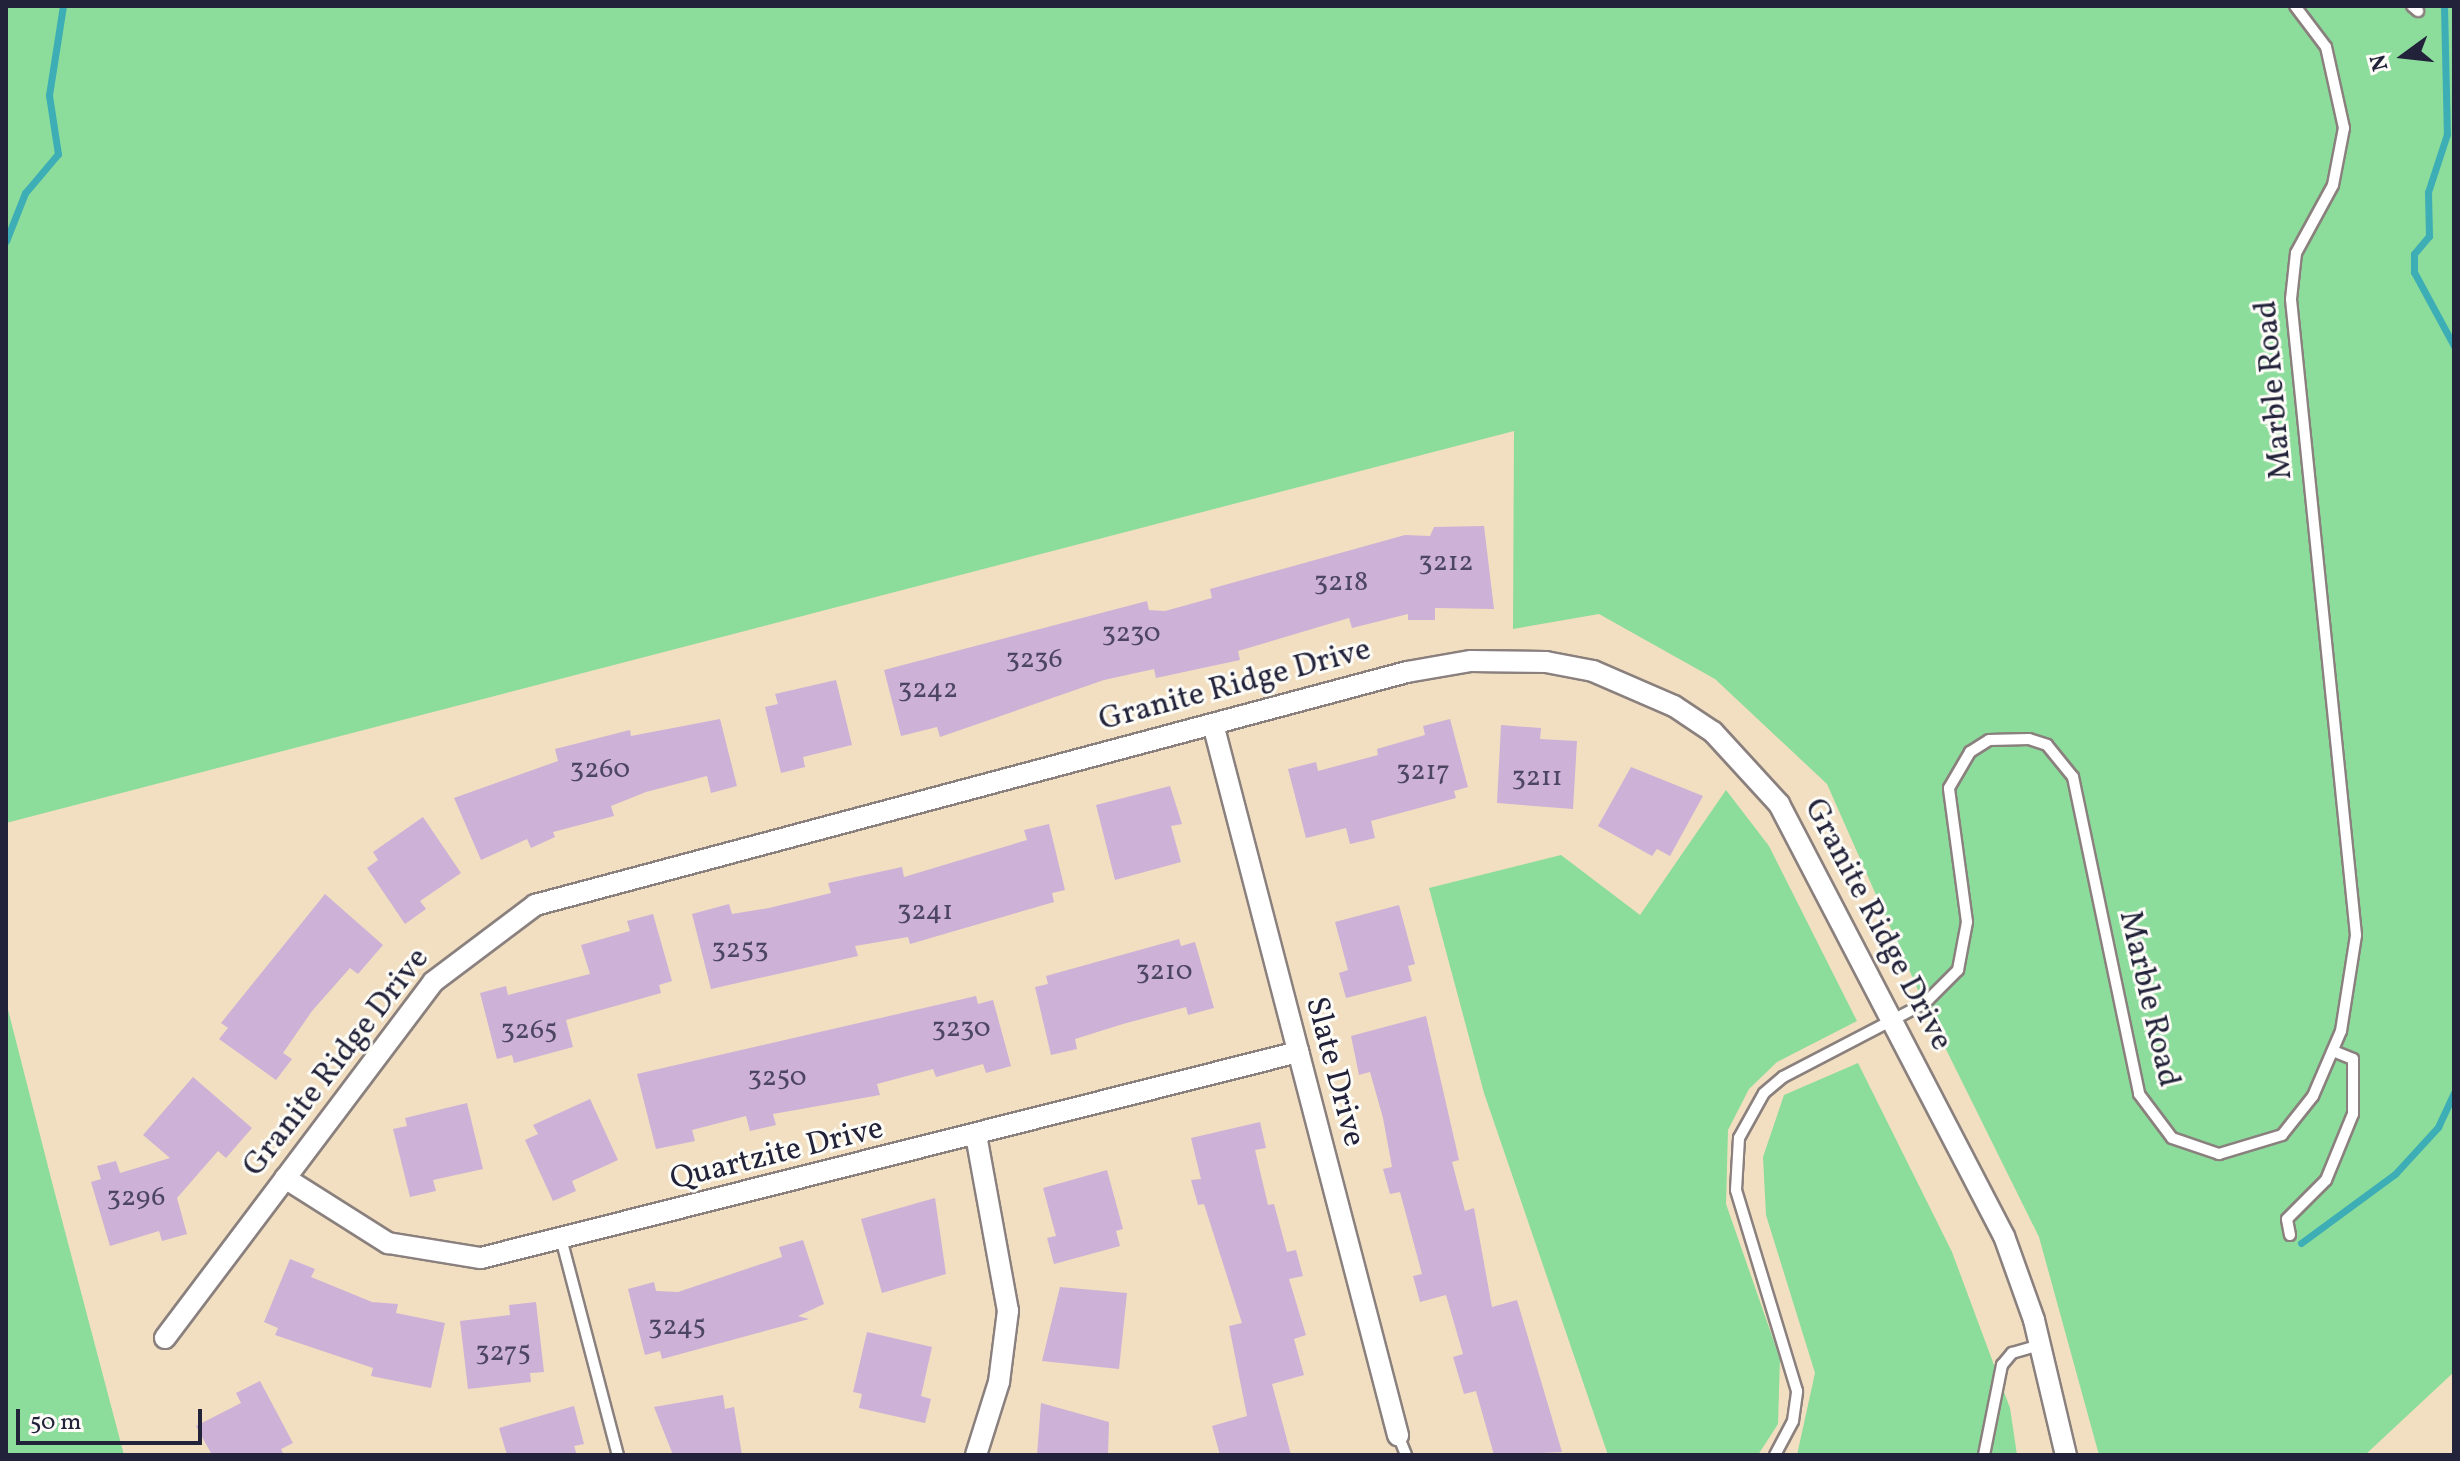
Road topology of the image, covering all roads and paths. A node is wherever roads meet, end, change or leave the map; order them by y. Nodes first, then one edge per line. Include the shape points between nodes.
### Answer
1 (2295, 6) edge
2 (1213, 724) junction
3 (1895, 1021) junction
4 (2333, 1051) junction
5 (1298, 1052) junction
6 (976, 1135) junction
7 (285, 1178) junction
8 (2290, 1235) dead end
9 (562, 1242) junction
10 (165, 1338) dead end
11 (2040, 1345) junction
12 (1398, 1435) joint
13 (618, 1455) edge
14 (976, 1455) edge
15 (1406, 1455) edge
16 (1775, 1455) edge
17 (1984, 1455) edge
18 (2066, 1455) edge

1 - 4 lane, Marble Road via 2326,47 2344,128 2333,185 2296,253 2291,299 2356,935 2351,998
2 - 3 street, Granite Ridge Drive via 1471,661 1546,662 1636,686 1713,732 1779,804
2 - 5 street, Slate Drive
2 - 7 street, Granite Ridge Drive via 535,905 433,982
3 - 4 lane, Marble Road via 1942,991 1958,970 1967,922 1949,788 1970,752 2011,736 2047,745 2073,777 2139,1094 2152,1118 2195,1150 2262,1146 2299,1117
3 - 11 street, Granite Ridge Drive via 2004,1236
3 - 16 lane, Marble Road via 1783,1077 1764,1093 1739,1138 1736,1190 1797,1391 1793,1421
4 - 8 lane via 2353,1059 2353,1114 2326,1180 2287,1219
5 - 6 street, Quartzite Drive
5 - 12 street, Slate Drive
6 - 9 street, Quartzite Drive
6 - 14 street via 1008,1311 999,1382
7 - 9 street, Quartzite Drive via 360,1231 417,1252 481,1258
7 - 10 street, Granite Ridge Drive
9 - 13 lane
11 - 17 lane via 2012,1353 2002,1365
11 - 18 street, Granite Ridge Drive
12 - 15 lane

